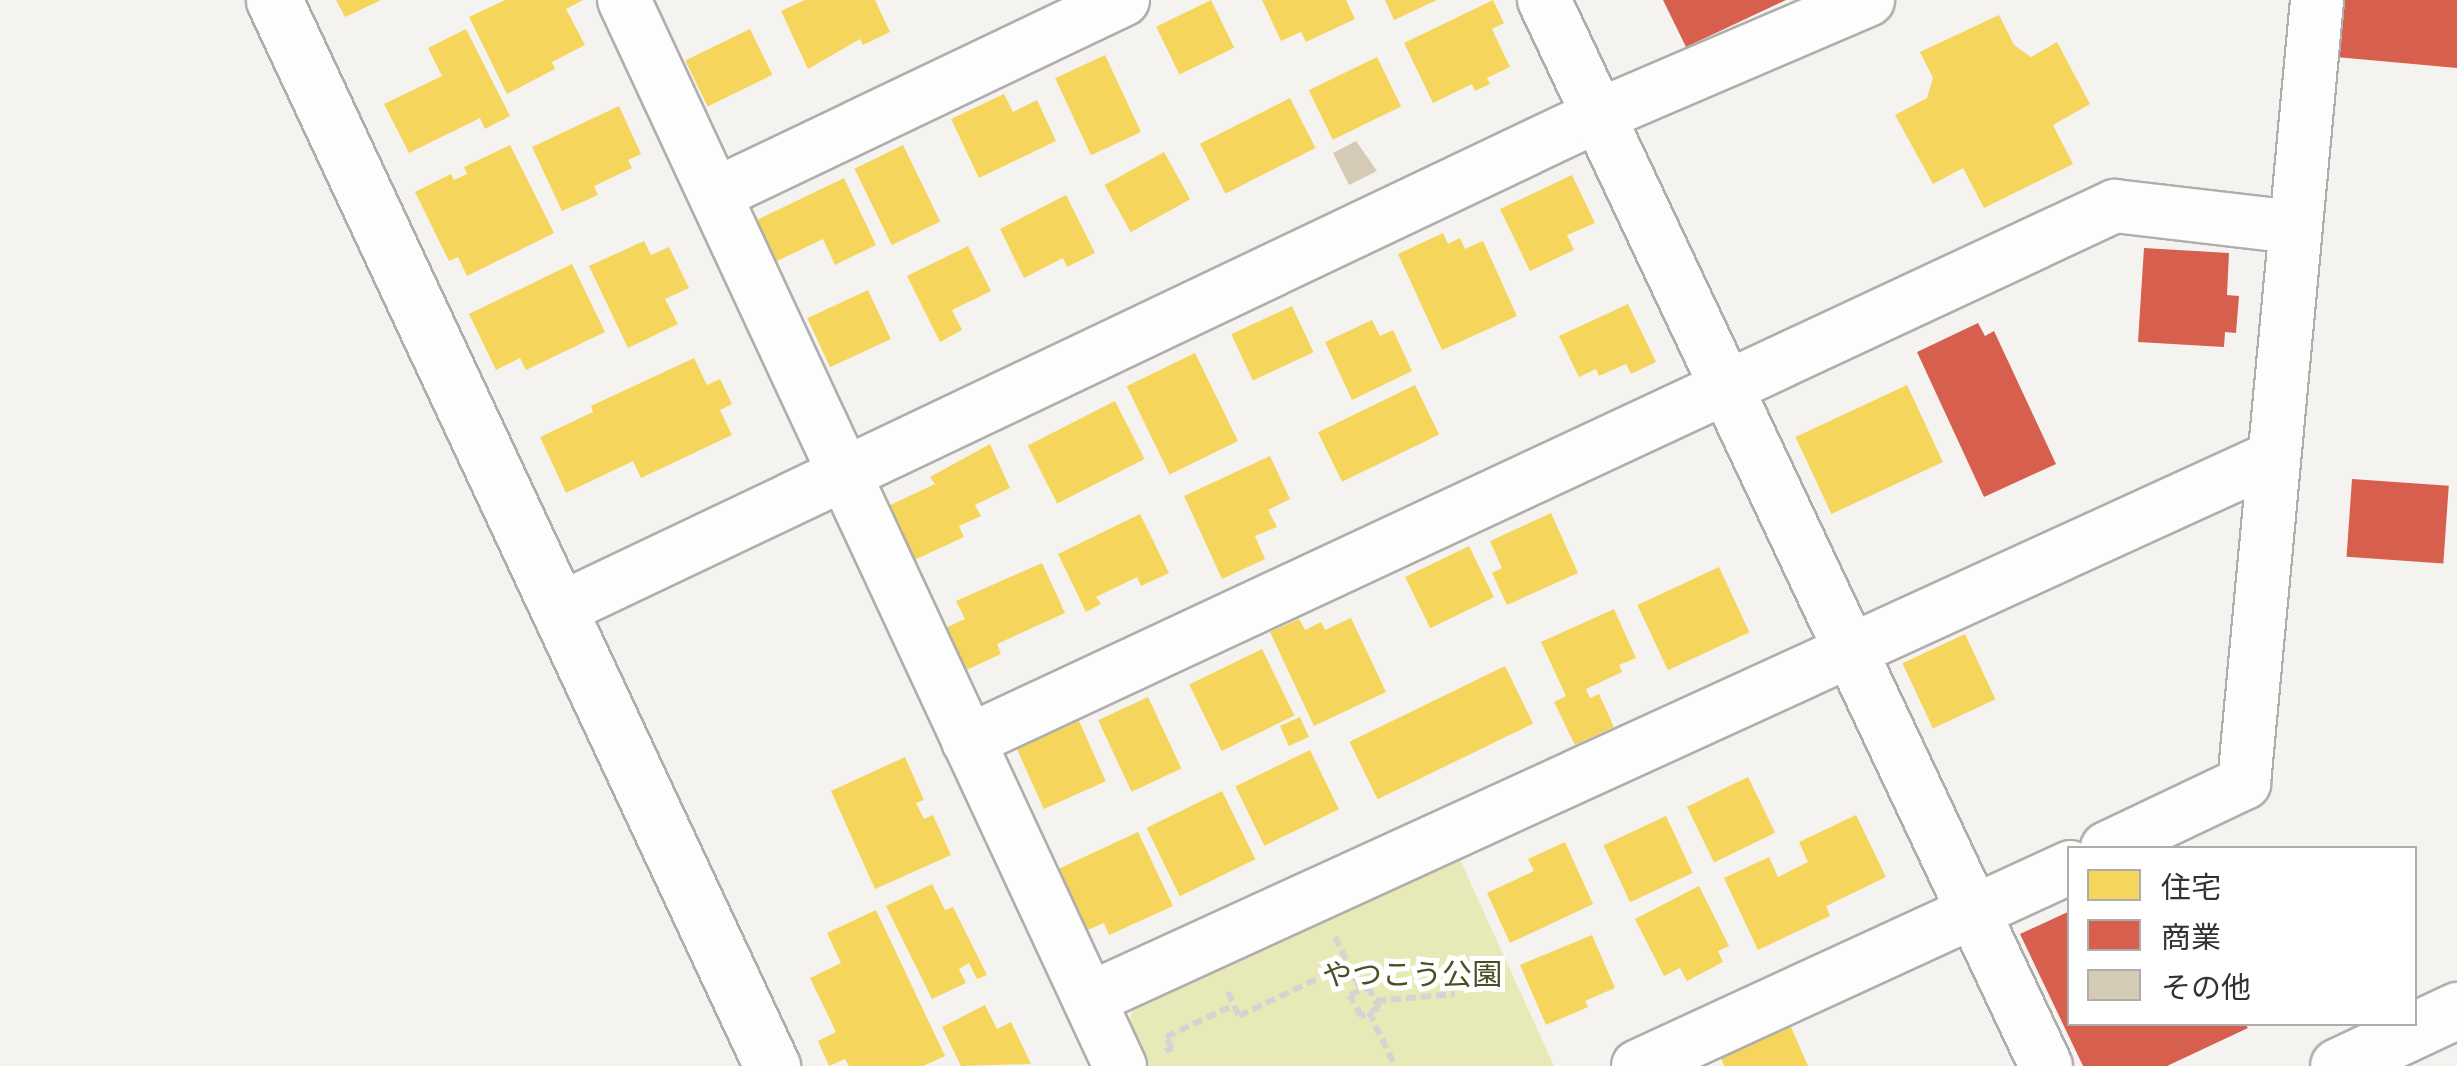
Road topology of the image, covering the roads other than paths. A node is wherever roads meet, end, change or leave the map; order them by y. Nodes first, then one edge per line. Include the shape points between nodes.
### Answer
1 (274, 0) edge
2 (624, 0) edge
3 (1123, 0) edge
4 (1544, 0) edge
5 (1868, 0) edge
6 (2317, 0) edge
7 (1597, 116) junction
8 (716, 194) junction
9 (2295, 227) junction
10 (1724, 386) junction
11 (2272, 458) junction
12 (846, 472) junction
13 (558, 610) junction
14 (1850, 652) junction
15 (968, 742) junction
16 (2111, 846) edge
17 (2067, 867) edge
18 (1976, 911) junction
19 (1089, 999) junction
20 (2457, 1010) edge
21 (1138, 1061) edge
22 (772, 1066) edge
23 (1638, 1066) edge
24 (2046, 1066) edge
25 (2338, 1066) edge

1 - 13 street
2 - 8 street
3 - 8 street
4 - 7 street
5 - 7 street
6 - 9 street
7 - 10 street
7 - 12 street
8 - 12 street
9 - 10 street via 2115,206
9 - 11 street
10 - 14 street
10 - 15 street
11 - 14 street
11 - 16 street via 2244,783
12 - 13 street
12 - 15 street
13 - 22 street
14 - 18 street
14 - 19 street
15 - 19 street
17 - 18 street
18 - 23 street
18 - 24 street
19 - 21 street
20 - 25 street

